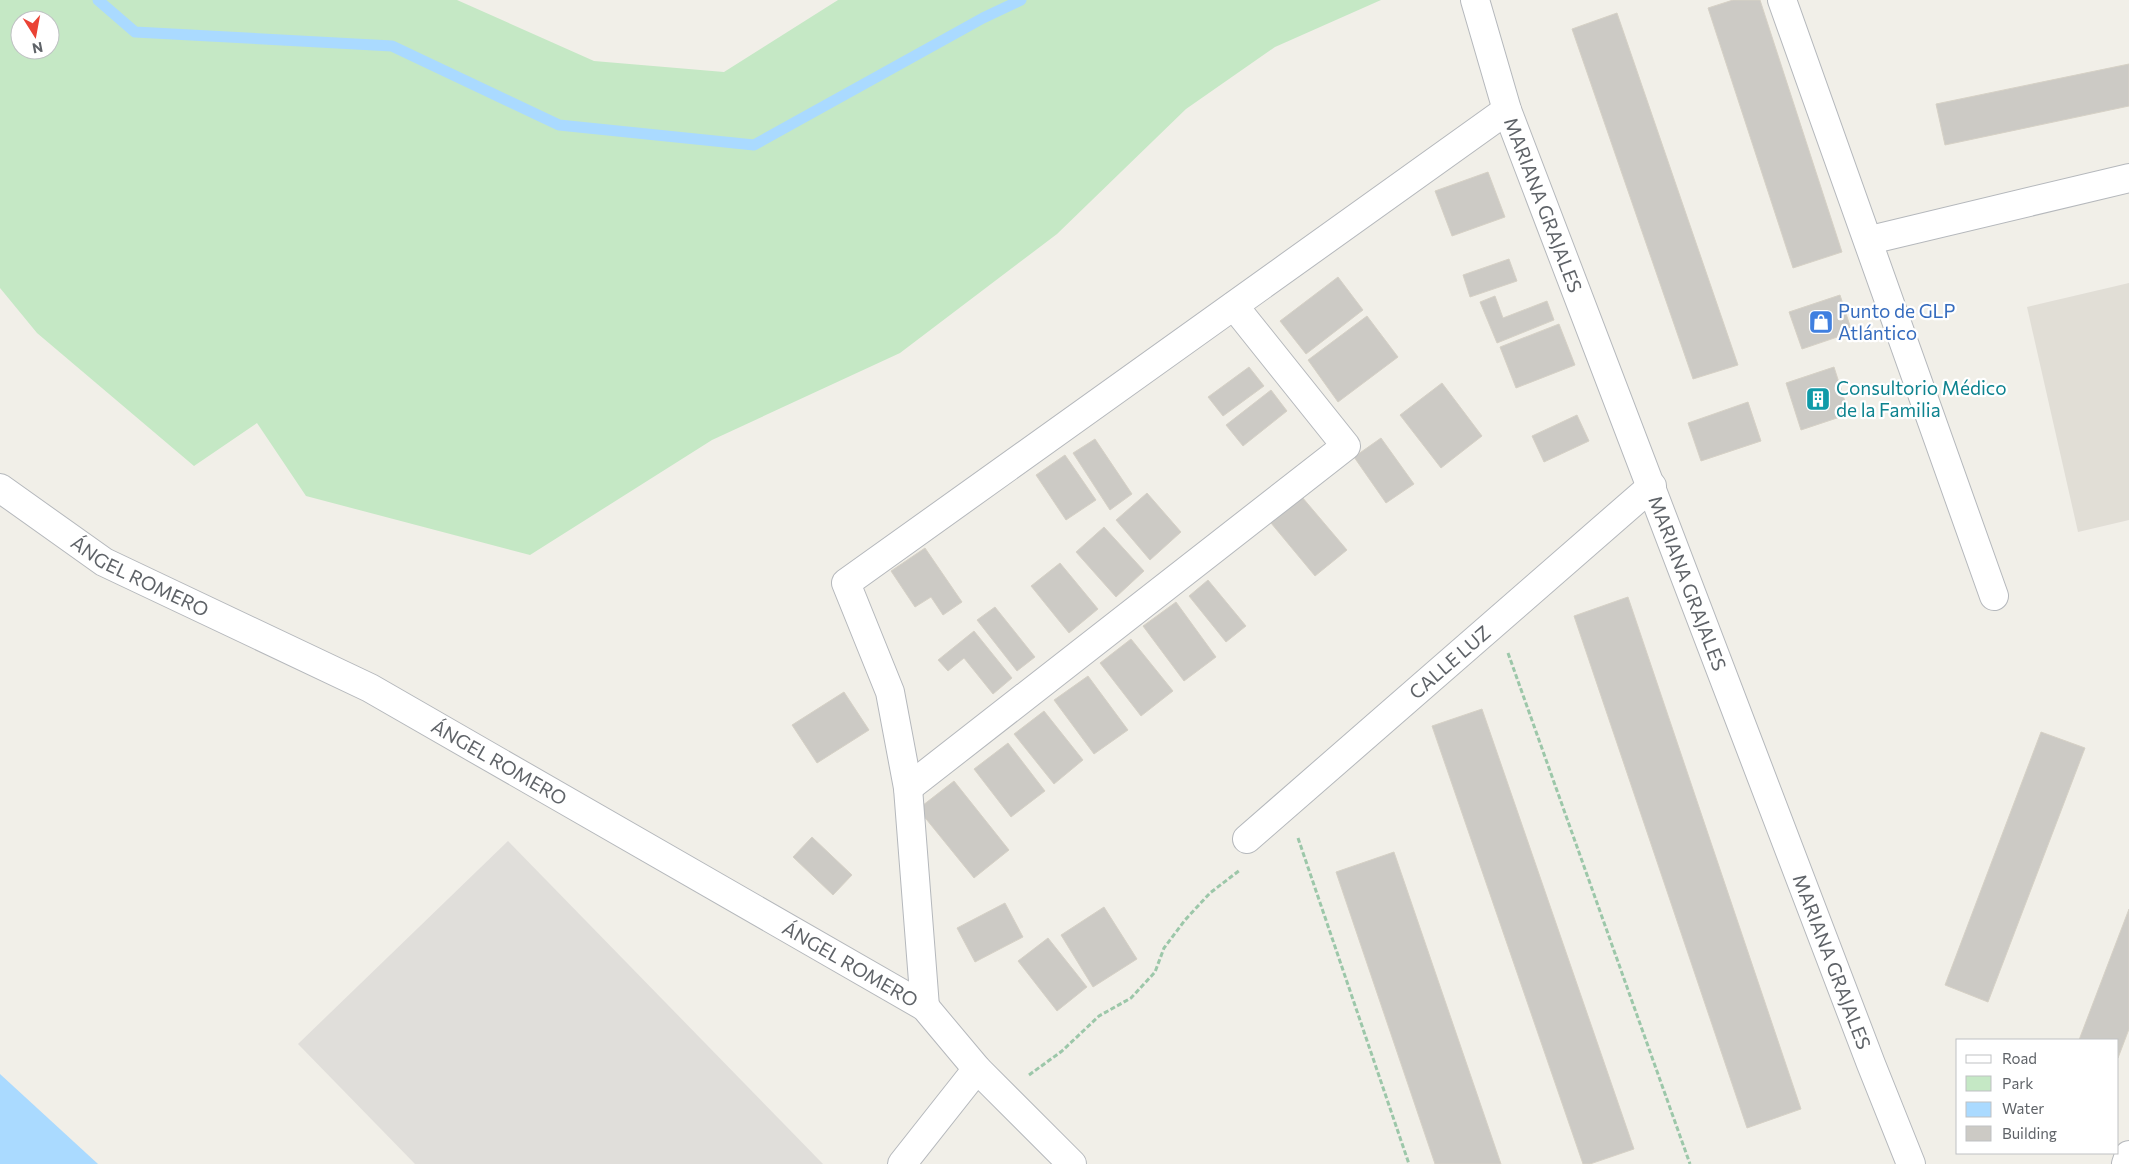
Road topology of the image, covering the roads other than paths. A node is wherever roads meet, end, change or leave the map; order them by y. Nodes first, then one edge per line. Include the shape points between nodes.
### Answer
1 (1475, 0) edge
2 (1782, 0) edge
3 (1507, 110) junction
4 (2129, 178) edge
5 (1870, 240) junction
6 (1234, 306) junction
7 (1652, 486) junction
8 (0, 488) edge
9 (1994, 596) dead end
10 (908, 788) junction
11 (1246, 839) road end
12 (925, 1007) junction
13 (977, 1069) junction
14 (2129, 1155) edge
15 (902, 1164) edge
16 (1072, 1164) edge
17 (1911, 1164) edge
18 (2126, 1164) edge

1 - 3 street, MARIANA GRAJALES
2 - 5 street
3 - 6 street
3 - 7 street, MARIANA GRAJALES
4 - 5 street
5 - 9 street
6 - 10 street via 846,583 890,692
6 - 10 street via 1346,446
7 - 11 street, CALLE LUZ
7 - 17 street, MARIANA GRAJALES
8 - 12 street, ÁNGEL ROMERO via 104,562 370,688
10 - 12 street
12 - 13 street, ÁNGEL ROMERO
13 - 15 street
13 - 16 street, ÁNGEL ROMERO
14 - 18 street

